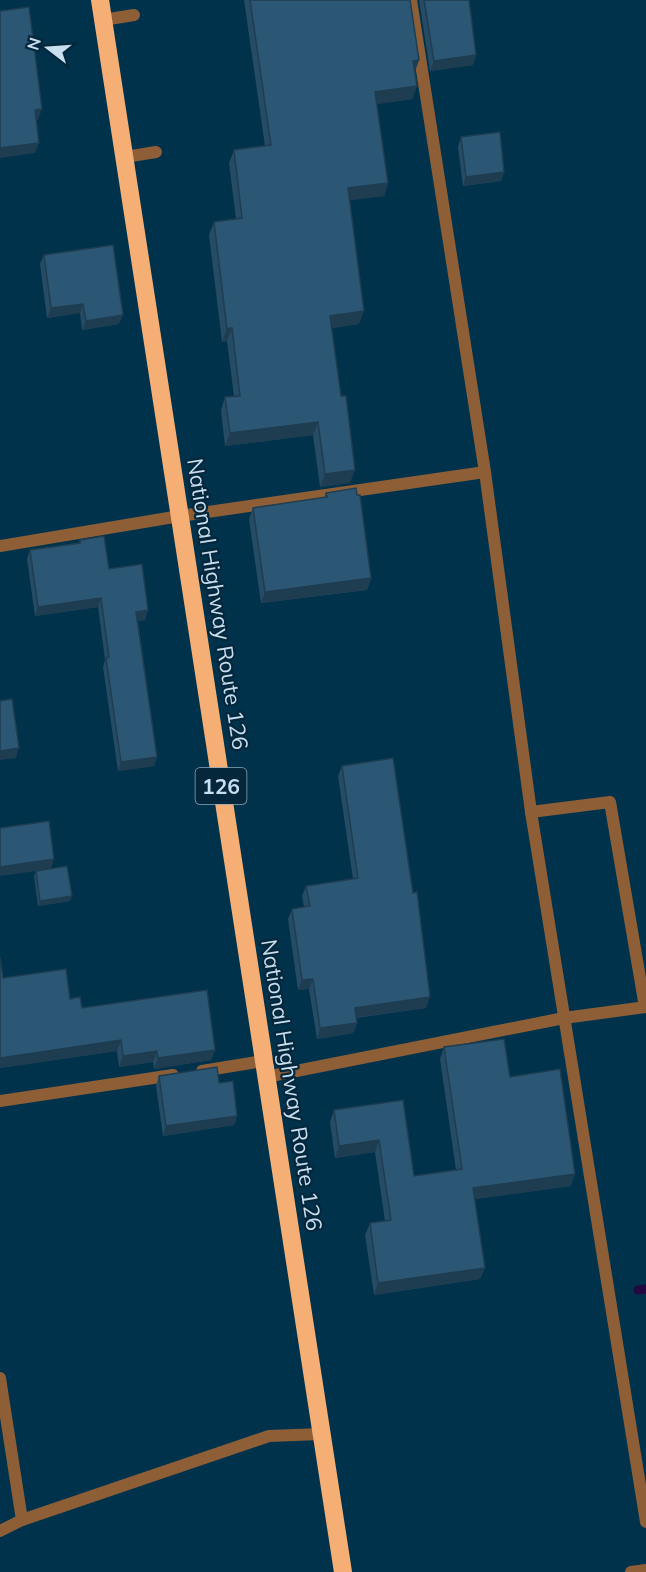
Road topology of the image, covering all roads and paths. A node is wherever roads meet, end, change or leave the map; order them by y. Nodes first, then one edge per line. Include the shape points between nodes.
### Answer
1 (100, 0) edge
2 (411, 0) edge
3 (134, 15) dead end
4 (103, 20) junction
5 (156, 152) dead end
6 (124, 157) junction
7 (485, 472) junction
8 (180, 516) junction
9 (0, 546) edge
10 (531, 813) junction
11 (645, 1007) edge
12 (564, 1018) junction
13 (265, 1069) junction
14 (0, 1101) edge
15 (0, 1378) edge
16 (321, 1434) junction
17 (22, 1520) junction
18 (646, 1522) edge
19 (0, 1531) edge
20 (646, 1570) edge
21 (343, 1572) edge
22 (631, 1572) edge

1 - 4 highway, National Highway Route 126 / 126
2 - 7 street
3 - 4 street
4 - 6 highway, National Highway Route 126 / 126
5 - 6 street
6 - 8 highway, National Highway Route 126 / 126
7 - 8 street
7 - 10 street
8 - 9 street
8 - 13 highway, National Highway Route 126 / 126
10 - 11 street via 610,802
10 - 12 street
11 - 12 street
12 - 13 street
12 - 18 street
13 - 14 street via 189,1073
13 - 16 highway, National Highway Route 126 / 126
15 - 17 street
16 - 17 street via 269,1436
16 - 21 highway, National Highway Route 126 / 126
17 - 19 street
20 - 22 street

